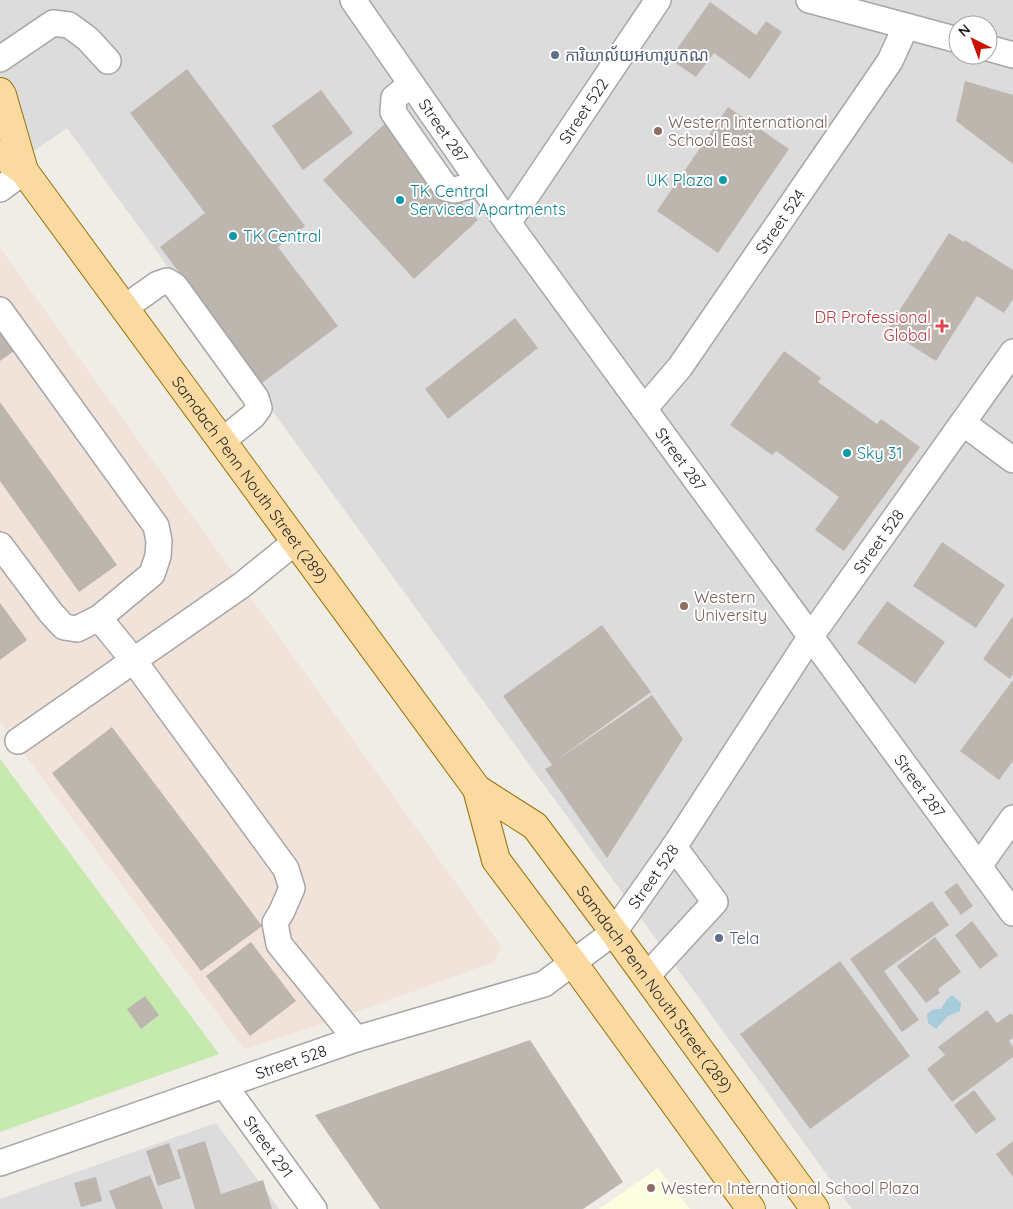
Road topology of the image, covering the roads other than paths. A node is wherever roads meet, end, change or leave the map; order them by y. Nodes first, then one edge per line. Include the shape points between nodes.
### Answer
1 (353, 0) edge
2 (658, 0) edge
3 (809, 0) edge
4 (906, 26) junction
5 (948, 37) edge
6 (998, 51) edge
7 (1013, 55) edge
8 (0, 59) edge
9 (108, 61) dead end
10 (0, 92) edge
11 (0, 154) edge
12 (24, 171) junction
13 (0, 189) edge
14 (508, 223) junction
15 (124, 308) junction
16 (0, 310) edge
17 (1013, 352) edge
18 (644, 408) junction
19 (962, 423) junction
20 (222, 441) junction
21 (1013, 460) edge
22 (295, 542) junction
23 (0, 545) edge
24 (99, 618) junction
25 (811, 636) junction
26 (134, 661) junction
27 (18, 741) dead end
28 (477, 789) junction
29 (1013, 818) edge
30 (674, 847) junction
31 (979, 866) junction
32 (1013, 912) edge
33 (614, 932) junction
34 (573, 963) junction
35 (646, 977) junction
36 (356, 1040) junction
37 (224, 1085) junction
38 (0, 1163) edge
39 (314, 1209) edge
40 (751, 1209) edge
41 (815, 1209) edge

1 - 14 street, Street 287
2 - 14 street, Street 522
3 - 4 street
4 - 5 street
4 - 18 street, Street 524 via 890,61 680,368
6 - 7 street
8 - 9 street via 53,23 70,25
10 - 12 main road, Samdach Penn Nouth Street (289)
11 - 12 main road, Samdach Penn Nouth Street (289)
12 - 13 street
12 - 15 main road, Samdach Penn Nouth Street (289)
14 - 18 street, Street 287
15 - 20 main road, Samdach Penn Nouth Street (289)
15 - 20 street via 158,284 166,281 175,286 256,398 259,408 253,416
16 - 24 street via 156,526 159,548 152,574
17 - 19 street, Street 528
18 - 25 street, Street 287
19 - 21 street
19 - 25 street, Street 528
20 - 22 main road, Samdach Penn Nouth Street (289)
22 - 26 street via 242,585
22 - 28 main road, Samdach Penn Nouth Street (289)
23 - 24 street via 64,627 78,629
24 - 26 street
25 - 30 street, Street 528
25 - 31 street, Street 287
26 - 27 street
26 - 36 street via 286,869 292,888 275,923 279,944
28 - 33 main road, Samdach Penn Nouth Street (289) via 535,826
28 - 34 main road, Samdach Penn Nouth Street (289) via 496,860
29 - 31 street
30 - 33 street, Street 528
30 - 35 street via 715,902
31 - 32 street, Street 287
33 - 34 street, Street 528
33 - 35 main road, Samdach Penn Nouth Street (289)
34 - 36 street, Street 528 via 544,984
34 - 40 main road, Samdach Penn Nouth Street (289)
35 - 41 main road, Samdach Penn Nouth Street (289)
36 - 37 street, Street 528
37 - 38 street, Street 528
37 - 39 street, Street 291

